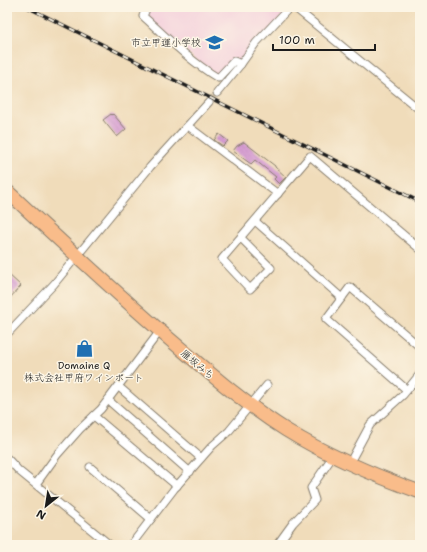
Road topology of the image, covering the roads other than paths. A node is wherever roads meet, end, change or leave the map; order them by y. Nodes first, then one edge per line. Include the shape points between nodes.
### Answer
1 (147, 7) edge
2 (290, 7) edge
3 (294, 7) edge
4 (241, 64) junction
5 (217, 93) tunnel mouth
6 (209, 102) tunnel mouth
7 (420, 110) edge
8 (188, 126) junction
9 (7, 191) edge
10 (278, 194) junction
11 (255, 221) junction
12 (241, 238) junction
13 (420, 249) edge
14 (77, 256) junction
15 (342, 298) junction
16 (160, 331) junction
17 (7, 334) edge
18 (420, 347) edge
19 (420, 374) edge
20 (267, 385) dead end
21 (119, 387) junction
22 (407, 390) junction
23 (108, 400) junction
24 (251, 406) junction
25 (94, 416) junction
26 (333, 456) junction
27 (7, 458) edge
28 (201, 458) junction
29 (349, 464) junction
30 (90, 467) dead end
31 (190, 472) junction
32 (36, 484) junction
33 (177, 486) junction
34 (420, 492) edge
35 (151, 519) junction
36 (110, 545) edge
37 (131, 545) edge
38 (277, 545) edge

1 - 4 street via 143,16 200,67 218,78 234,61
2 - 4 street via 256,43
3 - 7 street
4 - 5 street
6 - 8 street
8 - 10 street
8 - 14 street via 150,167
9 - 14 highway, 雁坂みち
10 - 11 street
10 - 13 street via 310,156
11 - 12 street
11 - 15 street
12 - 12 street via 271,268 250,289 222,260
14 - 16 highway, 雁坂みち
14 - 17 street
15 - 18 street via 350,287
15 - 22 street via 326,319
16 - 21 street
16 - 24 highway, 雁坂みち
19 - 22 street
20 - 24 street
21 - 23 street
21 - 28 street
22 - 29 street via 370,425
23 - 25 street
23 - 31 street
24 - 26 highway, 雁坂みち via 286,430
24 - 28 street
25 - 32 street via 80,428
25 - 33 street
26 - 29 highway, 雁坂みち
26 - 38 street via 311,488 315,500
27 - 32 street
28 - 31 street
29 - 34 highway, 雁坂みち
30 - 35 street
31 - 33 street
32 - 36 street
33 - 35 street
35 - 37 street

